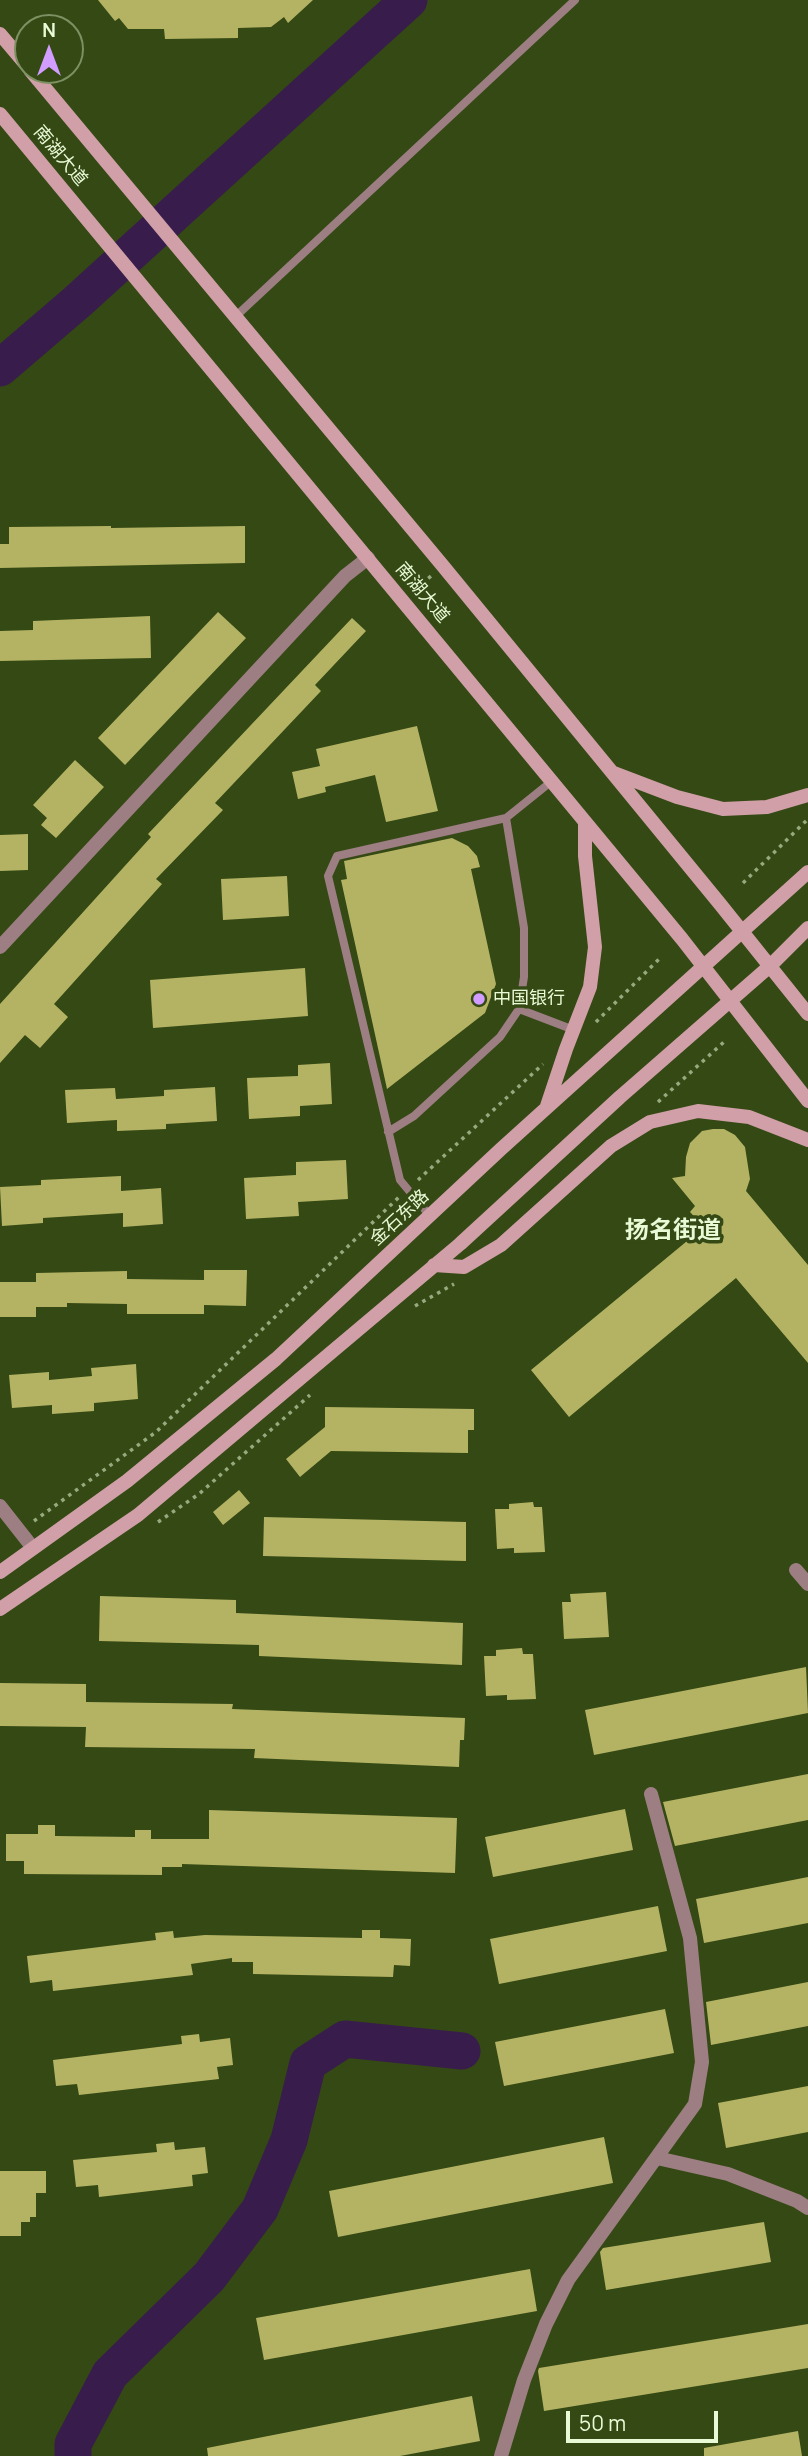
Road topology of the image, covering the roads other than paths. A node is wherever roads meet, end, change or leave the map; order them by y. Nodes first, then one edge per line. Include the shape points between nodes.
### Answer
1 (575, 0) edge
2 (0, 33) edge
3 (14, 50) edge
4 (41, 84) edge
5 (0, 114) edge
6 (235, 317) junction
7 (368, 558) junction
8 (611, 772) junction
9 (552, 781) junction
10 (808, 795) edge
11 (506, 818) junction
12 (586, 822) junction
13 (808, 872) edge
14 (808, 928) edge
15 (742, 931) junction
16 (0, 947) edge
17 (704, 966) junction
18 (770, 966) junction
19 (730, 1000) junction
20 (519, 1009) junction
21 (808, 1014) edge
22 (574, 1030) junction
23 (808, 1101) edge
24 (546, 1109) junction
25 (388, 1132) junction
26 (808, 1140) edge
27 (430, 1216) junction
28 (435, 1265) junction
29 (0, 1506) edge
30 (33, 1548) junction
31 (796, 1570) dead end
32 (0, 1572) edge
33 (808, 1584) edge
34 (0, 1609) edge
35 (651, 1794) dead end
36 (657, 2158) junction
37 (808, 2208) edge
38 (501, 2456) edge

1 - 6 lane
2 - 3 main road, 南湖大道
4 - 6 main road, 南湖大道
5 - 7 main road, 南湖大道
6 - 8 main road, 南湖大道
7 - 9 main road, 南湖大道
7 - 16 street via 345,576
8 - 10 main road via 677,797 723,808 767,807
8 - 15 main road, 南湖大道
9 - 11 lane
9 - 12 main road, 南湖大道
11 - 20 lane via 524,928
11 - 25 lane via 337,856 328,876
12 - 17 main road, 南湖大道
12 - 22 main road via 595,947 590,987
13 - 15 main road, 金石东路
14 - 18 main road
15 - 17 main road, 金石东路
15 - 18 main road, 南湖大道
17 - 19 main road, 南湖大道
17 - 24 main road, 金石东路
18 - 19 main road
18 - 21 main road, 南湖大道
19 - 23 main road, 南湖大道
19 - 28 main road
20 - 22 lane
20 - 25 lane via 500,1037 414,1116
22 - 24 main road
24 - 27 main road, 金石东路
25 - 27 lane via 400,1180
26 - 28 main road via 749,1117 698,1111 650,1122 611,1146 502,1244 464,1267
27 - 30 main road, 金石东路 via 276,1359 127,1481
28 - 34 main road via 138,1515
29 - 30 street
30 - 32 main road, 金石东路
31 - 33 street
35 - 36 street via 690,1938 702,2062 695,2104
36 - 37 street via 729,2174
36 - 38 street via 568,2280 545,2324

